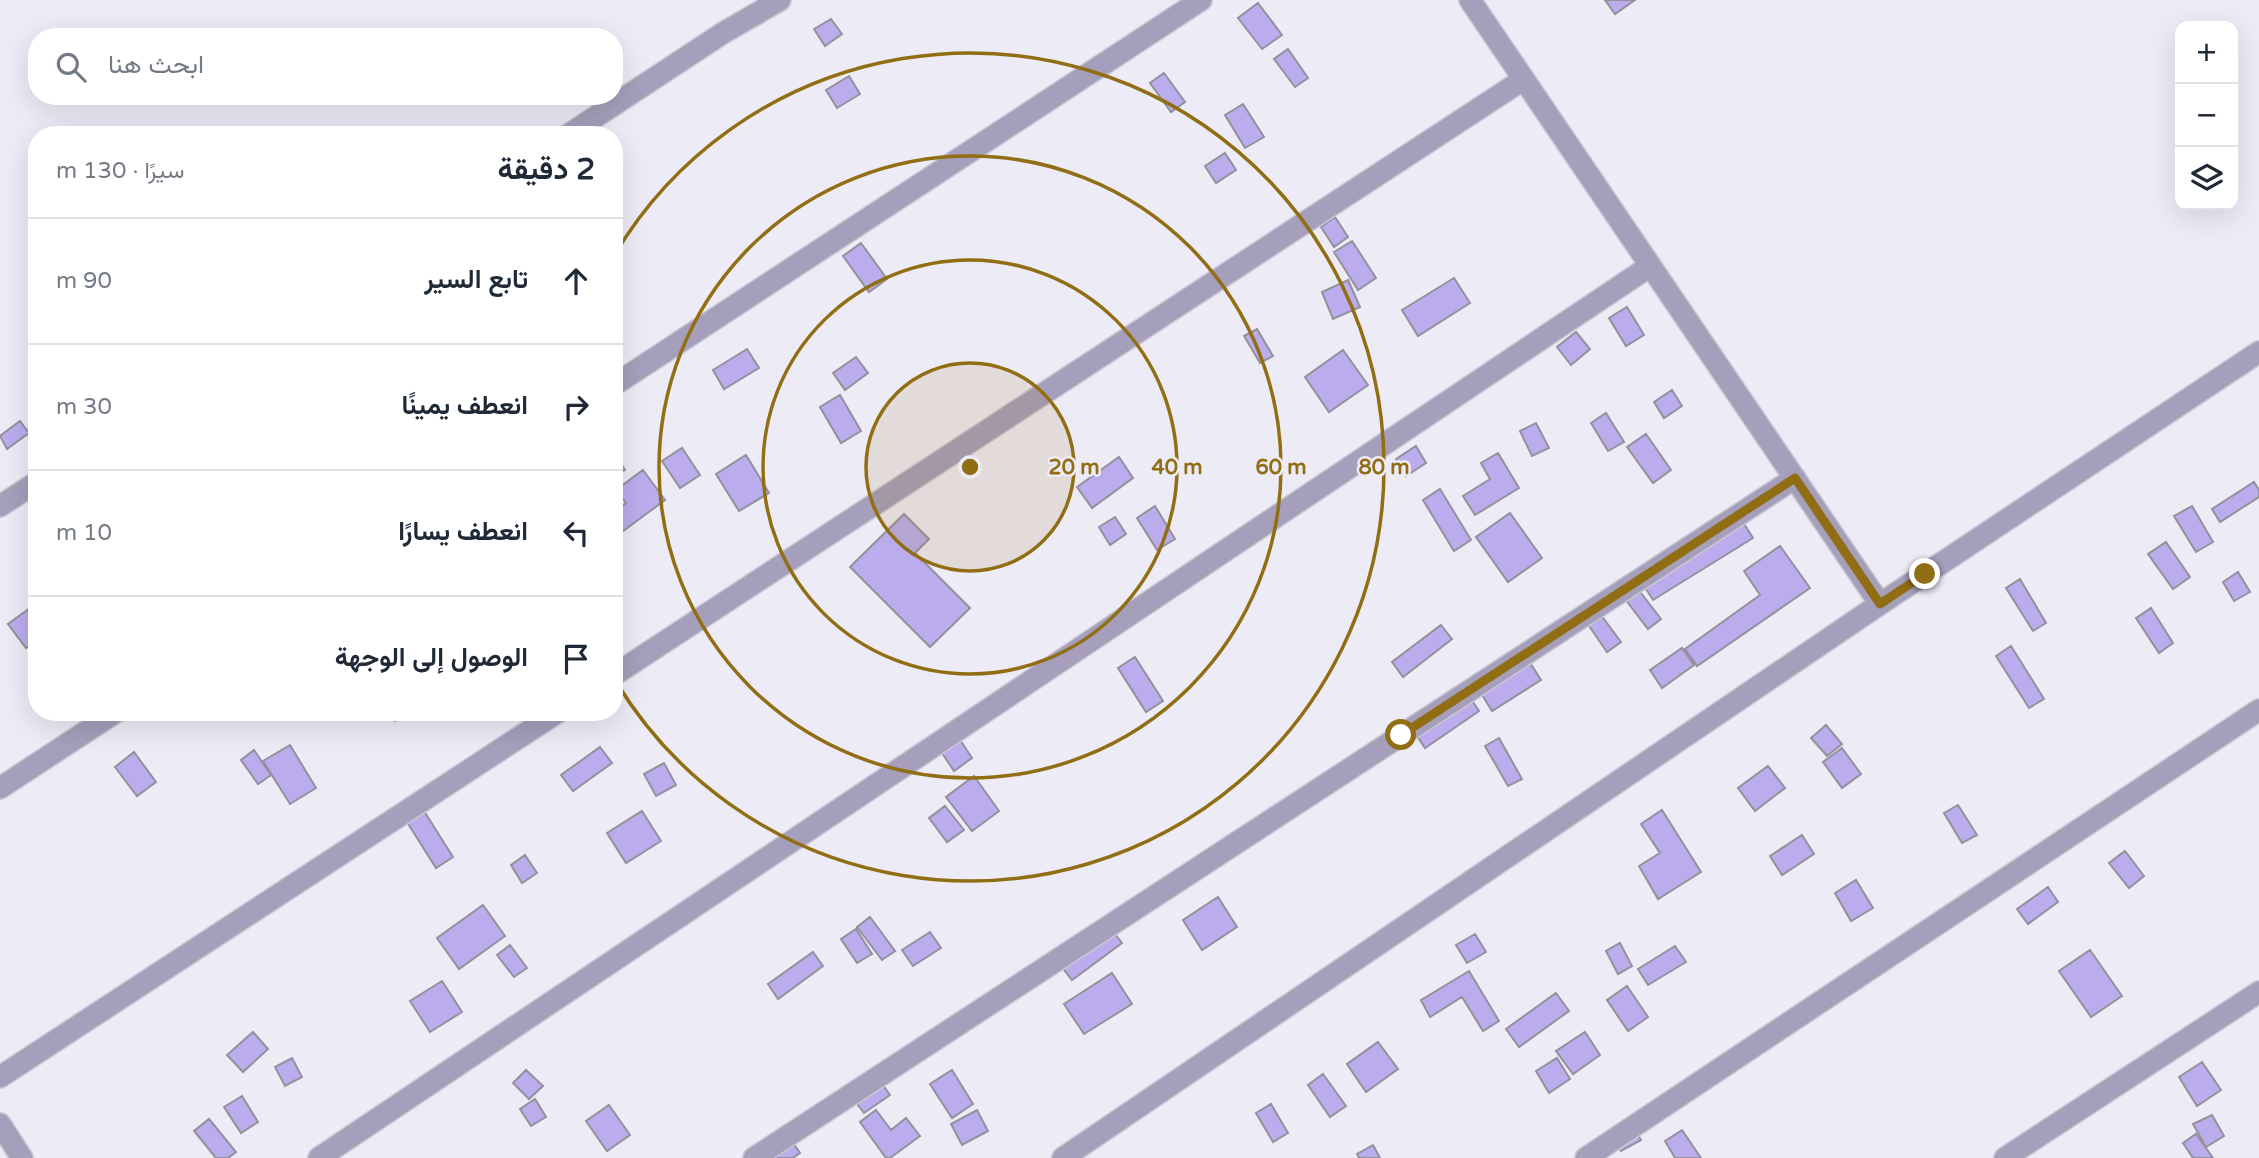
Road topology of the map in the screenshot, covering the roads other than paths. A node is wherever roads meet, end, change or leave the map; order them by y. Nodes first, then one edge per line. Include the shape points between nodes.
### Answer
1 (780, 0) edge
2 (1201, 0) edge
3 (1470, 0) edge
4 (1524, 79) junction
5 (623, 99) edge
6 (614, 105) edge
7 (582, 126) edge
8 (1650, 266) junction
9 (2259, 352) edge
10 (623, 379) edge
11 (1795, 478) junction
12 (28, 488) edge
13 (0, 506) edge
14 (1880, 604) junction
15 (623, 669) edge
16 (2259, 710) edge
17 (102, 721) edge
18 (544, 721) edge
19 (0, 788) edge
20 (2259, 992) edge
21 (0, 1077) edge
22 (0, 1124) edge
23 (22, 1158) edge
24 (319, 1158) edge
25 (754, 1158) edge
26 (1063, 1158) edge
27 (1586, 1158) edge
28 (2005, 1158) edge

1 - 5 street
2 - 10 street
3 - 4 street
4 - 8 street
4 - 15 street
6 - 7 street
8 - 11 street
8 - 24 street
9 - 14 street
11 - 14 street
11 - 25 street
12 - 13 street
14 - 26 street
16 - 27 street
17 - 19 street
18 - 21 street
20 - 28 street
22 - 23 street

